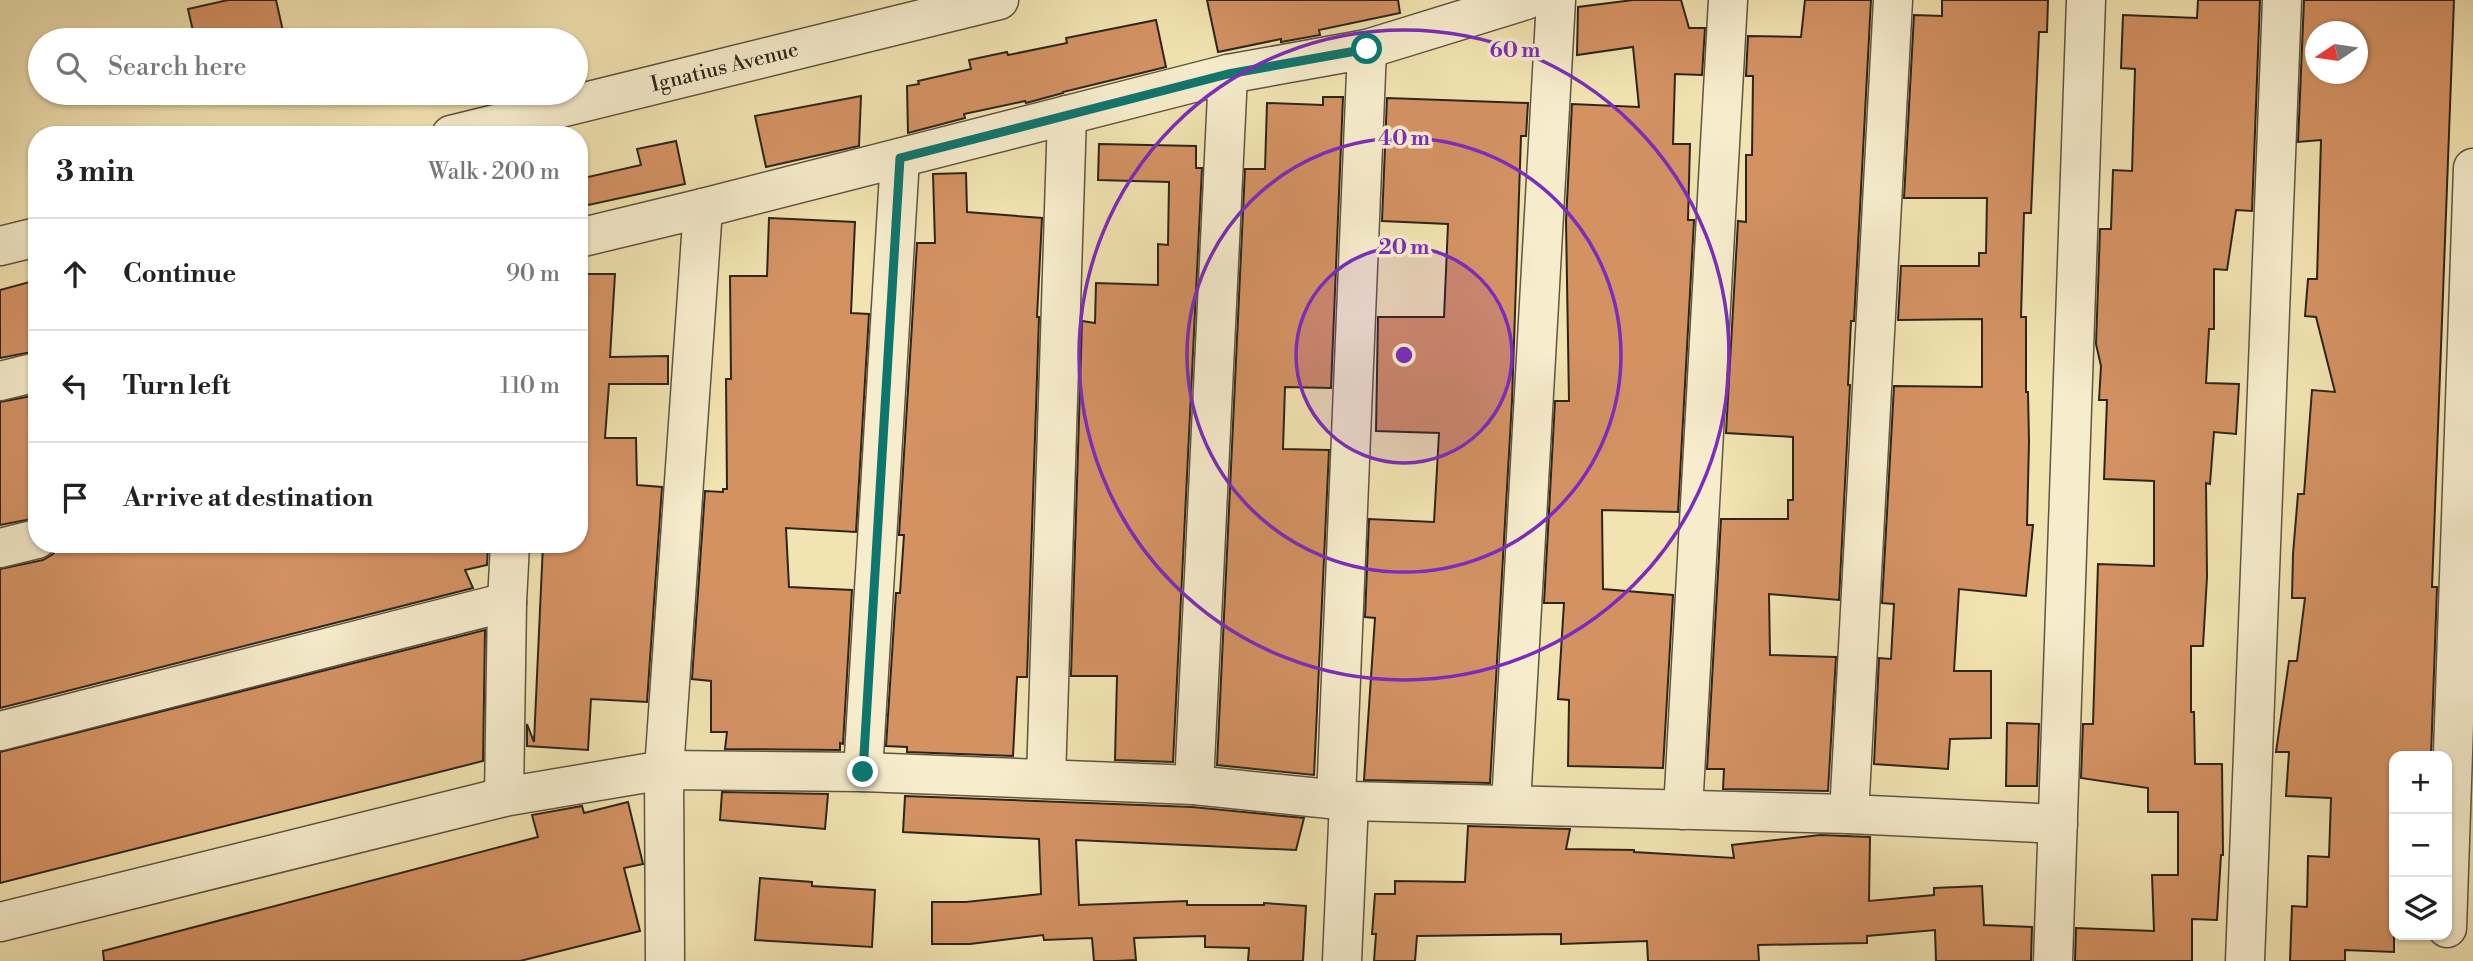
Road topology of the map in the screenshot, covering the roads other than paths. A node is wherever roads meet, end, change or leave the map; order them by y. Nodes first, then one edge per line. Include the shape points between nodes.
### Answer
1 (999, 0) edge
2 (1526, 0) edge
3 (1556, 0) edge
4 (1728, 0) edge
5 (1893, 0) edge
6 (2086, 0) edge
7 (2282, 0) edge
8 (1367, 49) junction
9 (1228, 74) junction
10 (588, 101) edge
11 (573, 105) edge
12 (1067, 116) junction
13 (488, 126) edge
14 (900, 158) junction
15 (2473, 168) edge
16 (703, 208) junction
17 (588, 236) edge
18 (28, 239) edge
19 (0, 246) edge
20 (28, 374) edge
21 (0, 381) edge
22 (28, 541) edge
23 (0, 548) edge
24 (510, 553) edge
25 (507, 602) junction
26 (0, 731) edge
27 (664, 770) junction
28 (863, 772) junction
29 (1046, 779) junction
30 (1194, 785) junction
31 (504, 797) junction
32 (1343, 800) junction
33 (1511, 804) junction
34 (1683, 810) junction
35 (1849, 814) junction
36 (2058, 824) junction
37 (2449, 877) edge
38 (0, 922) edge
39 (2446, 940) edge
40 (665, 961) edge
41 (1342, 961) edge
42 (2053, 961) edge
43 (2245, 961) edge
44 (2446, 961) edge

1 - 10 street, Ignatius Avenue
2 - 8 street
3 - 33 street
4 - 34 street
5 - 35 street
6 - 36 street
7 - 43 street
8 - 9 street
8 - 32 street
9 - 12 street
9 - 30 street
11 - 13 street, Ignatius Avenue
12 - 14 street
12 - 29 street
14 - 16 street
14 - 28 street
15 - 37 street
16 - 17 street
16 - 27 street
18 - 19 street
20 - 21 street
22 - 23 street
24 - 25 street
25 - 26 street
25 - 31 street
27 - 28 street
27 - 31 street
27 - 40 street
28 - 29 street
29 - 30 street
30 - 32 street
31 - 38 street
32 - 33 street
32 - 41 street
33 - 34 street
34 - 35 street
35 - 36 street
36 - 42 street
39 - 44 street

